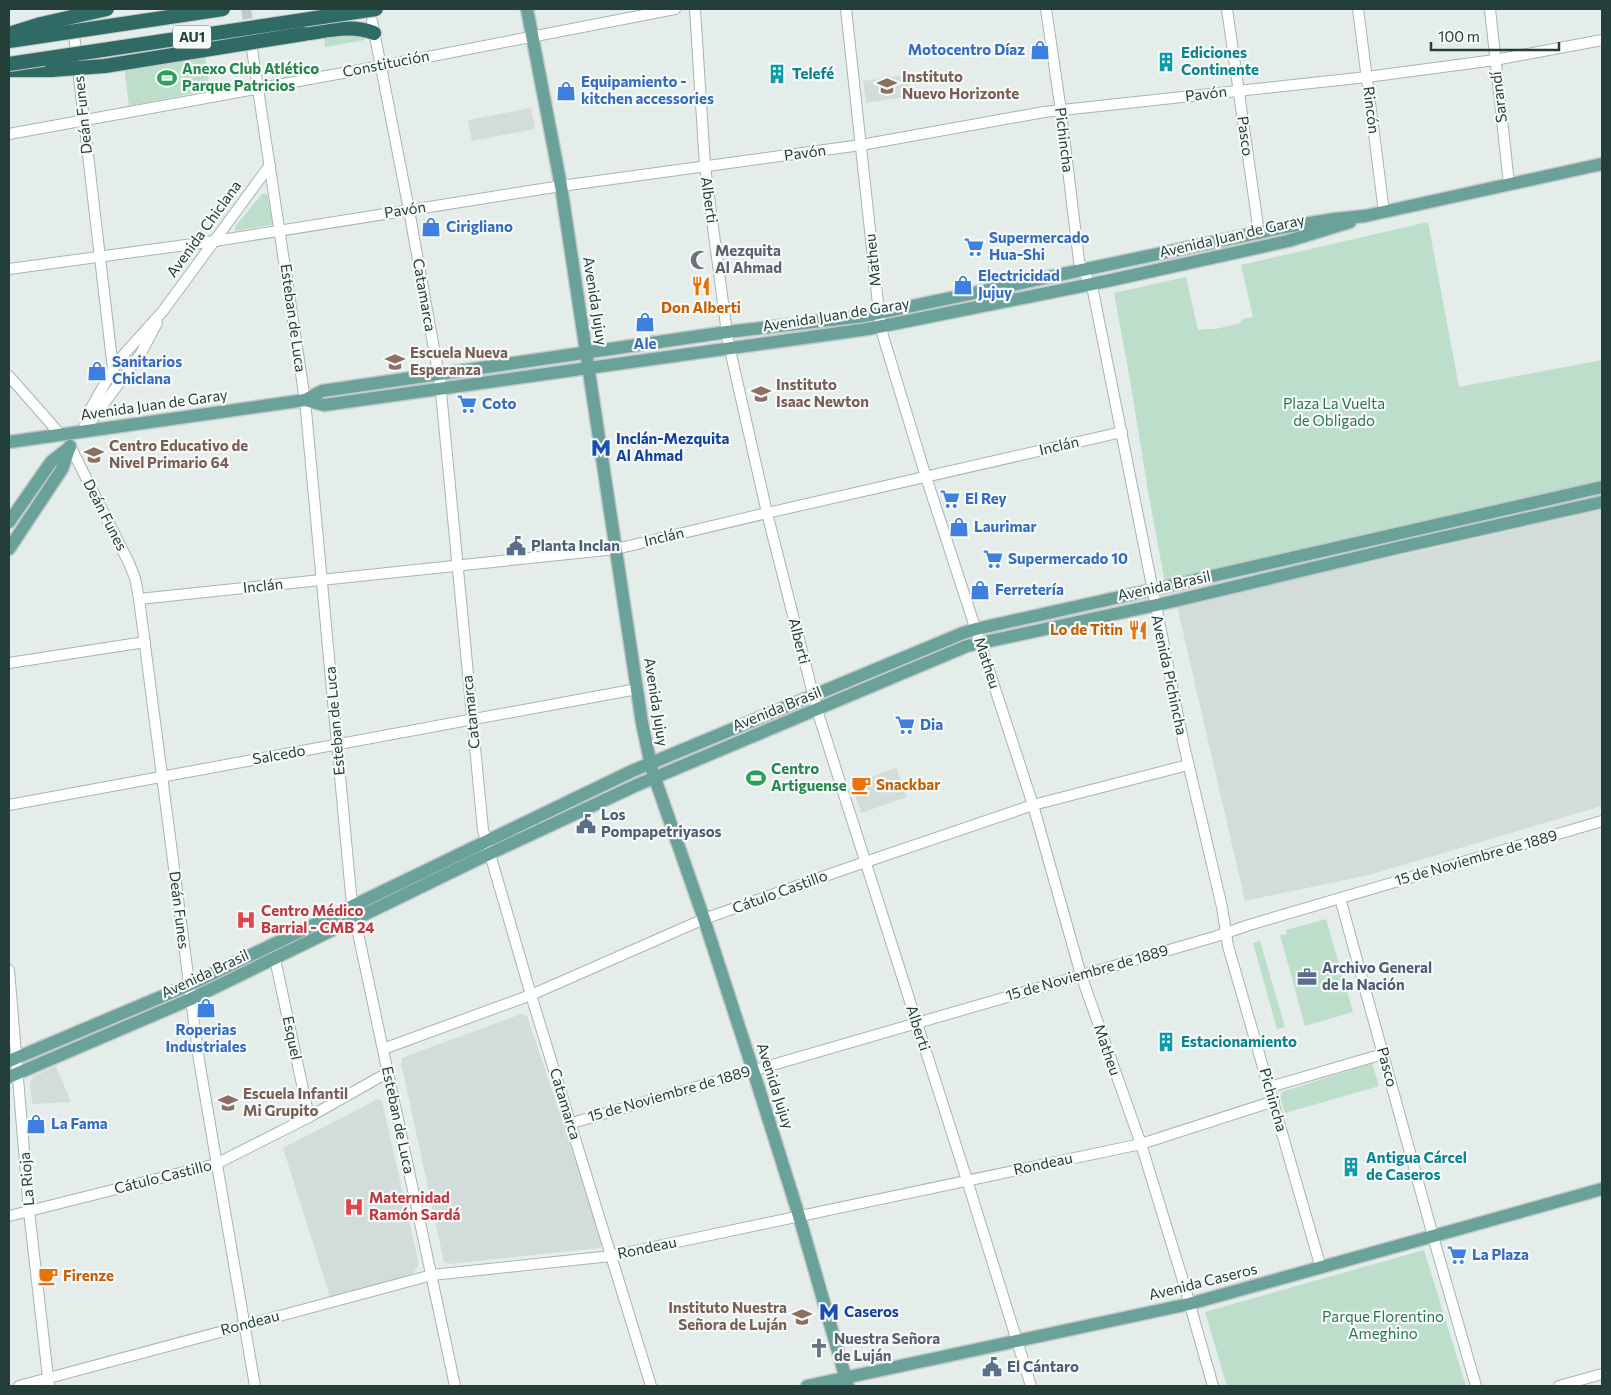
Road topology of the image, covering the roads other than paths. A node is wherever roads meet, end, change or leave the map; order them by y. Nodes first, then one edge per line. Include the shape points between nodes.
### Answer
1 (71, 9) edge
2 (107, 9) edge
3 (223, 9) edge
4 (527, 9) edge
5 (675, 9) edge
6 (695, 9) edge
7 (846, 9) edge
8 (1046, 9) edge
9 (1226, 9) edge
10 (1358, 9) edge
11 (1490, 9) edge
12 (374, 21) edge
13 (9, 34) edge
14 (533, 36) junction
15 (1602, 40) edge
16 (9, 41) edge
17 (252, 49) dead end
18 (1495, 60) junction
19 (9, 64) edge
20 (381, 66) junction
21 (9, 70) edge
22 (1367, 77) junction
23 (258, 88) junction
24 (1239, 90) junction
25 (1061, 111) junction
26 (84, 121) junction
27 (9, 134) edge
28 (861, 145) junction
29 (1602, 164) edge
30 (270, 166) junction
31 (705, 166) junction
32 (1509, 184) junction
33 (561, 186) junction
34 (409, 210) junction
35 (1384, 212) junction
36 (1365, 216) junction
37 (280, 229) junction
38 (1259, 233) junction
39 (215, 241) junction
40 (99, 257) junction
41 (9, 269) edge
42 (1083, 270) junction
43 (1090, 284) junction
44 (164, 311) junction
45 (879, 313) junction
46 (881, 326) junction
47 (727, 332) junction
48 (729, 348) junction
49 (587, 353) junction
50 (589, 367) junction
51 (113, 369) junction
52 (438, 375) junction
53 (9, 376) edge
54 (440, 390) junction
55 (305, 400) junction
56 (83, 432) junction
57 (1122, 432) junction
58 (60, 434) junction
59 (9, 442) edge
60 (70, 446) junction
61 (926, 477) junction
62 (1602, 487) edge
63 (1602, 502) edge
64 (767, 513) junction
65 (9, 522) edge
66 (9, 549) edge
67 (616, 549) junction
68 (457, 565) junction
69 (321, 580) junction
70 (1152, 590) junction
71 (139, 599) junction
72 (1155, 605) junction
73 (976, 628) junction
74 (145, 642) junction
75 (980, 642) junction
76 (9, 663) edge
77 (637, 689) junction
78 (813, 696) junction
79 (817, 710) junction
80 (472, 720) junction
81 (337, 745) junction
82 (650, 763) junction
83 (1188, 765) junction
84 (162, 777) junction
85 (654, 778) junction
86 (9, 804) edge
87 (1033, 805) junction
88 (1602, 821) edge
89 (486, 841) junction
90 (490, 854) junction
91 (866, 861) junction
92 (1340, 898) junction
93 (352, 906) junction
94 (355, 919) junction
95 (704, 919) junction
96 (1227, 933) junction
97 (275, 959) junction
98 (9, 970) edge
99 (1081, 975) junction
100 (189, 985) junction
101 (531, 995) junction
102 (191, 999) junction
103 (916, 1023) junction
104 (383, 1049) junction
105 (1383, 1054) junction
106 (12, 1059) edge
107 (753, 1070) junction
108 (387, 1073) junction
109 (13, 1075) edge
110 (1270, 1087) junction
111 (1274, 1101) junction
112 (310, 1117) junction
113 (572, 1123) junction
114 (1141, 1144) junction
115 (216, 1164) junction
116 (967, 1180) junction
117 (1602, 1190) edge
118 (29, 1211) junction
119 (9, 1216) edge
120 (799, 1216) junction
121 (1433, 1236) junction
122 (611, 1256) junction
123 (1321, 1268) junction
124 (432, 1275) junction
125 (1189, 1304) junction
126 (244, 1325) junction
127 (1016, 1340) junction
128 (1602, 1374) edge
129 (48, 1382) edge
130 (846, 1382) edge
131 (19, 1386) edge
132 (255, 1386) edge
133 (455, 1386) edge
134 (651, 1386) edge
135 (807, 1386) edge
136 (1031, 1386) edge
137 (1213, 1386) edge
138 (1476, 1386) edge
139 (1559, 1386) edge

1 - 26 street, Deán Funes
2 - 13 highway, bridge
3 - 16 highway, AU1, bridge
4 - 14 main road, Avenida Jujuy
5 - 14 street, Constitución
6 - 31 street, Alberti
7 - 28 street, Matheu
8 - 25 street, Pichincha
9 - 24 street, Pasco
10 - 22 street, Rincón
11 - 18 street, Sarandí
12 - 19 highway, AU1, bridge
12 - 20 street, Catamarca
12 - 21 highway, bridge via 363,29 303,34 105,66
14 - 20 street, Constitución
14 - 33 main road, Avenida Jujuy
15 - 18 street, Pavón
17 - 23 street, Esteban de Luca
18 - 22 street, Pavón
18 - 32 street, Sarandí
20 - 23 street, Constitución
20 - 34 street, Catamarca
22 - 24 street, Pavón
22 - 35 street, Rincón
23 - 26 street, Constitución
23 - 30 street, Esteban de Luca
24 - 25 street, Pavón
24 - 38 street, Pasco
25 - 28 street, Pavón
25 - 42 street, Pichincha via 1079,261
26 - 27 street, Constitución
26 - 40 street, Deán Funes
28 - 31 street, Pavón
28 - 45 street, Matheu
29 - 32 main road, Avenida Juan de Garay
30 - 37 street, Esteban de Luca
30 - 39 street, Avenida Chiclana
31 - 33 street, Pavón
31 - 47 street, Alberti
32 - 35 main road, Avenida Juan de Garay
33 - 34 street, Pavón
33 - 49 main road, Avenida Jujuy
34 - 37 street, Pavón
34 - 52 street, Catamarca
35 - 36 main road, Avenida Juan de Garay
36 - 38 main road, Avenida Juan de Garay via 1318,221
36 - 43 main road, Avenida Juan de Garay via 1288,241
37 - 39 street, Pavón
37 - 55 street, Esteban de Luca
38 - 42 main road, Avenida Juan de Garay
39 - 40 street, Pavón
39 - 44 street, Avenida Chiclana
40 - 41 street, Pavón
40 - 51 street, Deán Funes
42 - 43 street, Avenida Pichincha
42 - 45 main road, Avenida Juan de Garay
43 - 46 main road, Avenida Juan de Garay
43 - 57 street, Avenida Pichincha
44 - 51 street, Avenida Chiclana
44 - 56 street, Avenida Chiclana via 140,355
45 - 46 street, Matheu
45 - 47 main road, Avenida Juan de Garay
46 - 48 main road, Avenida Juan de Garay
46 - 61 street, Matheu
47 - 48 street, Alberti
47 - 49 main road, Avenida Juan de Garay
48 - 50 main road, Avenida Juan de Garay
48 - 64 street, Alberti
49 - 50 main road, Avenida Jujuy
49 - 52 main road, Avenida Juan de Garay
50 - 54 main road, Avenida Juan de Garay
50 - 67 main road, Avenida Jujuy
51 - 56 street, Avenida Chiclana via 90,410
52 - 54 street, Catamarca
52 - 55 main road, Avenida Juan de Garay via 322,391
53 - 58 street
54 - 55 main road, Avenida Juan de Garay via 324,405
54 - 68 street, Catamarca
55 - 56 main road, Avenida Juan de Garay
55 - 69 street, Esteban de Luca
56 - 58 main road, Avenida Juan de Garay
56 - 60 main road, Avenida Chiclana
57 - 61 street, Inclán
57 - 70 street, Avenida Pichincha
58 - 59 main road, Avenida Juan de Garay
60 - 65 main road, Avenida Chiclana via 51,462
60 - 66 main road, Avenida Chiclana via 62,469
60 - 71 street, Deán Funes via 129,563
61 - 64 street, Inclán
61 - 73 street, Matheu
62 - 70 main road, Avenida Brasil
63 - 72 main road, Avenida Brasil
64 - 67 street, Inclán
64 - 78 street, Alberti
67 - 68 street, Inclán
67 - 77 main road, Avenida Jujuy
68 - 69 street, Inclán
68 - 80 street, Catamarca
69 - 71 street, Inclán
69 - 81 street, Esteban de Luca
70 - 72 street, Avenida Pichincha
70 - 73 main road, Avenida Brasil
71 - 74 street, Deán Funes
72 - 75 main road, Avenida Brasil
72 - 83 street, Avenida Pichincha
73 - 75 street, Matheu
73 - 78 main road, Avenida Brasil
74 - 76 street
74 - 84 street, Deán Funes
75 - 79 main road, Avenida Brasil
75 - 87 street, Matheu
77 - 80 street, Salcedo
77 - 82 main road, Avenida Jujuy
78 - 79 street, Alberti
78 - 82 main road, Avenida Brasil
79 - 85 main road, Avenida Brasil
79 - 91 street, Alberti
80 - 81 street, Salcedo
80 - 89 street, Catamarca
81 - 84 street, Salcedo
81 - 93 street, Esteban de Luca
82 - 85 main road, Avenida Jujuy
82 - 89 main road, Avenida Brasil
83 - 87 street, Cátulo Castillo
83 - 96 street, Avenida Pichincha
84 - 86 street, Salcedo
84 - 100 street, Deán Funes
85 - 90 main road, Avenida Brasil
85 - 95 main road, Avenida Jujuy
87 - 91 street, Cátulo Castillo
87 - 99 street, Matheu
88 - 92 street, 15 de Noviembre de 1889
89 - 90 street, Catamarca
89 - 93 main road, Avenida Brasil
90 - 94 main road, Avenida Brasil
90 - 101 street, Catamarca
91 - 95 street, Cátulo Castillo
91 - 103 street, Alberti
92 - 96 street, 15 de Noviembre de 1889
92 - 105 street, Pasco
93 - 94 street, Esteban de Luca
93 - 100 main road, Avenida Brasil
94 - 97 main road, Avenida Brasil
94 - 104 street, Esteban de Luca
95 - 101 street, Cátulo Castillo
95 - 107 main road, Avenida Jujuy
96 - 99 street, 15 de Noviembre de 1889
96 - 110 street, Pichincha via 1228,946
97 - 102 main road, Avenida Brasil
97 - 112 street, Esquel
98 - 106 street, La Rioja
99 - 103 street, 15 de Noviembre de 1889
99 - 114 street, Matheu
100 - 102 street, Deán Funes
100 - 106 main road, Avenida Brasil
101 - 104 street, Cátulo Castillo
101 - 113 street, Catamarca
102 - 109 main road, Avenida Brasil
102 - 115 street, Deán Funes
103 - 107 street, 15 de Noviembre de 1889
103 - 116 street, Alberti
104 - 108 street, Esteban de Luca
105 - 110 street
105 - 121 street, Pasco
106 - 109 street, La Rioja
107 - 113 street, 15 de Noviembre de 1889
107 - 120 main road, Avenida Jujuy
108 - 112 street, Cátulo Castillo
108 - 124 street, Esteban de Luca
109 - 118 street, La Rioja
110 - 111 street, Pichincha
111 - 114 street, Rondeau
111 - 123 street, Pichincha
112 - 115 street, Cátulo Castillo
113 - 122 street, Catamarca
114 - 116 street, Rondeau
114 - 125 street, Matheu
115 - 118 street, Cátulo Castillo
115 - 126 street, Deán Funes
116 - 120 street, Rondeau
116 - 127 street, Alberti
117 - 121 main road, Avenida Caseros
118 - 119 street, Cátulo Castillo
118 - 129 street, La Rioja
120 - 122 street, Rondeau
120 - 130 main road, Avenida Jujuy
121 - 123 main road, Avenida Caseros
121 - 138 street, Pasco
122 - 124 street, Rondeau
122 - 134 street, Catamarca
123 - 125 main road, Avenida Caseros
124 - 126 street, Rondeau
124 - 133 street, Esteban de Luca
125 - 127 main road, Avenida Caseros
125 - 137 street, Matheu
126 - 129 street, Rondeau
126 - 132 street, Deán Funes
127 - 130 main road, Avenida Caseros
127 - 136 street, Alberti
128 - 139 street
129 - 131 street, Rondeau
130 - 135 main road, Avenida Caseros

